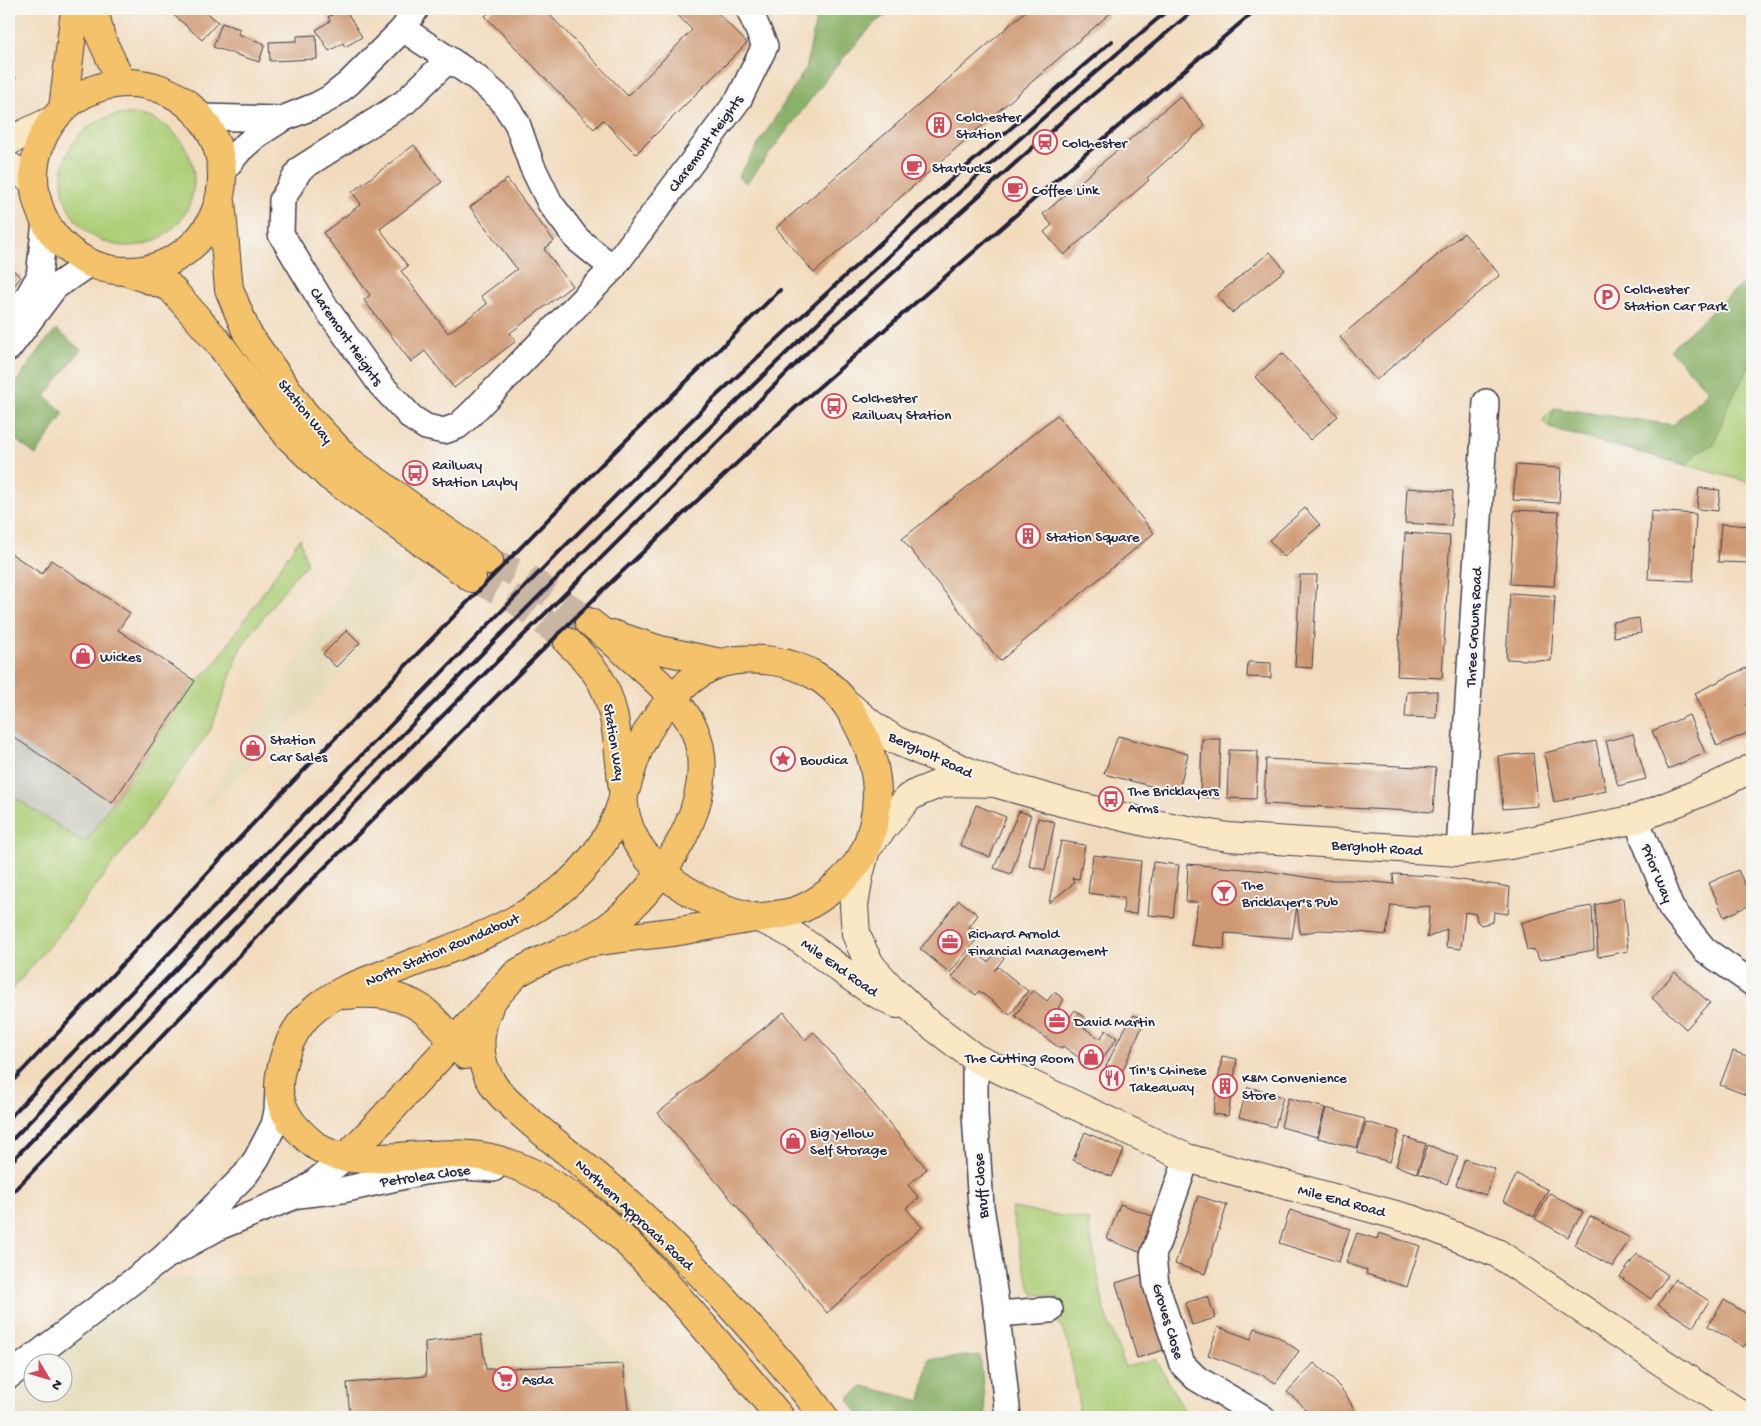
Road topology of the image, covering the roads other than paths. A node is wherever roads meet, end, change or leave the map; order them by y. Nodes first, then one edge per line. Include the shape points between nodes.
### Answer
1 (75, 9) edge
2 (94, 9) edge
3 (749, 9) edge
4 (409, 19) edge
5 (448, 60) junction
6 (122, 83) junction
7 (58, 114) junction
8 (201, 117) junction
9 (282, 119) junction
10 (9, 141) edge
11 (9, 166) edge
12 (34, 181) junction
13 (221, 184) junction
14 (45, 221) junction
15 (90, 263) junction
16 (612, 268) junction
17 (126, 271) junction
18 (9, 331) edge
19 (9, 348) edge
20 (1486, 402) dead end
21 (568, 642) tunnel mouth
22 (722, 663) junction
23 (673, 698) junction
24 (845, 702) junction
25 (1752, 768) edge
26 (995, 784) junction
27 (624, 797) junction
28 (1636, 818) junction
29 (866, 849) junction
30 (1459, 852) junction
31 (661, 870) junction
32 (758, 918) junction
33 (576, 945) junction
34 (1752, 984) edge
35 (325, 1000) junction
36 (490, 1003) junction
37 (922, 1018) junction
38 (453, 1042) junction
39 (975, 1058) junction
40 (494, 1086) junction
41 (278, 1090) junction
42 (345, 1158) junction
43 (1187, 1158) junction
44 (551, 1182) junction
45 (298, 1195) junction
46 (163, 1258) junction
47 (1050, 1310) dead end
48 (996, 1314) junction
49 (9, 1376) edge
50 (780, 1417) edge
51 (824, 1417) edge
52 (1008, 1417) edge
53 (1262, 1417) edge
54 (1745, 1417) edge

1 - 7 main road
2 - 6 main road via 101,38
3 - 16 street, Claremont Heights via 765,46 739,99
4 - 5 street
4 - 9 street via 349,83 330,98
5 - 16 street via 477,78 501,100 517,123 532,166 550,203 577,239
5 - 16 street, Claremont Heights via 405,102 300,169 282,200 281,234 322,302 380,385 412,418 426,427 444,431 458,426
6 - 7 main road, Station Way via 91,90
6 - 8 main road, Station Way via 156,86 171,92
7 - 10 street
7 - 12 main road via 39,148
8 - 9 street
8 - 13 main road, Station Way via 217,144
9 - 13 street via 240,150
11 - 12 street
12 - 14 main road
13 - 17 main road via 211,221 183,254 149,269
13 - 17 main road, Station Way via 229,289 247,334 304,413 348,460 423,515 480,570 330,476 288,436 226,353 170,287
14 - 15 main road via 66,249
14 - 18 street via 39,277
15 - 17 main road
15 - 19 street via 55,287
20 - 30 street, Three Crowns Road
21 - 27 main road, Station Way via 596,673 607,693 616,730
22 - 23 main road, North Station Roundabout via 693,679
22 - 23 main road via 629,641 594,625
22 - 24 main road, North Station Roundabout via 756,659 799,666 816,676
23 - 27 main road, North Station Roundabout via 660,712 640,746
23 - 31 main road, North Station Roundabout via 694,730 699,747 700,780 694,812 685,835
24 - 26 street, Bergholt Road via 895,740
24 - 29 main road, North Station Roundabout via 870,749 877,783 876,813
25 - 28 street, Bergholt Road
26 - 29 street, Bergholt Road via 949,782 918,792 908,798
26 - 30 street, Bergholt Road via 1149,823 1228,837
27 - 31 main road, North Station Roundabout via 629,829
27 - 35 main road, North Station Roundabout via 606,838 581,871 528,914
28 - 30 street, Bergholt Road via 1510,845
28 - 34 street, Prior Way via 1671,908 1705,950
29 - 32 main road, North Station Roundabout via 856,864 822,897 802,909
29 - 37 street, Mile End Road via 854,906 856,934 872,967
31 - 32 main road, North Station Roundabout via 700,899
31 - 33 main road, North Station Roundabout via 624,914 606,929
32 - 33 main road, North Station Roundabout
32 - 37 street, Mile End Road via 794,934 863,986
33 - 36 main road, North Station Roundabout via 516,974
35 - 38 main road via 364,993 402,1000 421,1008
35 - 41 main road via 299,1025 291,1039
36 - 38 main road, North Station Roundabout
36 - 40 main road, Northern Approach Road via 480,1034 484,1068
37 - 39 street, Mile End Road
38 - 40 main road
38 - 42 main road
39 - 43 street, Mile End Road
39 - 48 street, Bruff Close via 981,1207
40 - 51 main road, Northern Approach Road via 510,1104 622,1198 696,1269
41 - 42 main road via 282,1107 298,1129 317,1147
41 - 46 street, Petrolea Close via 274,1125 257,1158 246,1174
42 - 44 main road, Northern Approach Road via 473,1155 499,1161
42 - 45 street, Petrolea Close
43 - 53 street, Groves Close via 1152,1256 1156,1285 1182,1364 1196,1378
43 - 54 street, Mile End Road via 1414,1220 1497,1253
44 - 45 street, Petrolea Close via 499,1169 466,1167
44 - 50 main road, Northern Approach Road via 634,1249
45 - 46 street, Petrolea Close via 219,1227
46 - 49 street, Petrolea Close
47 - 48 street
48 - 52 street, Bruff Close

